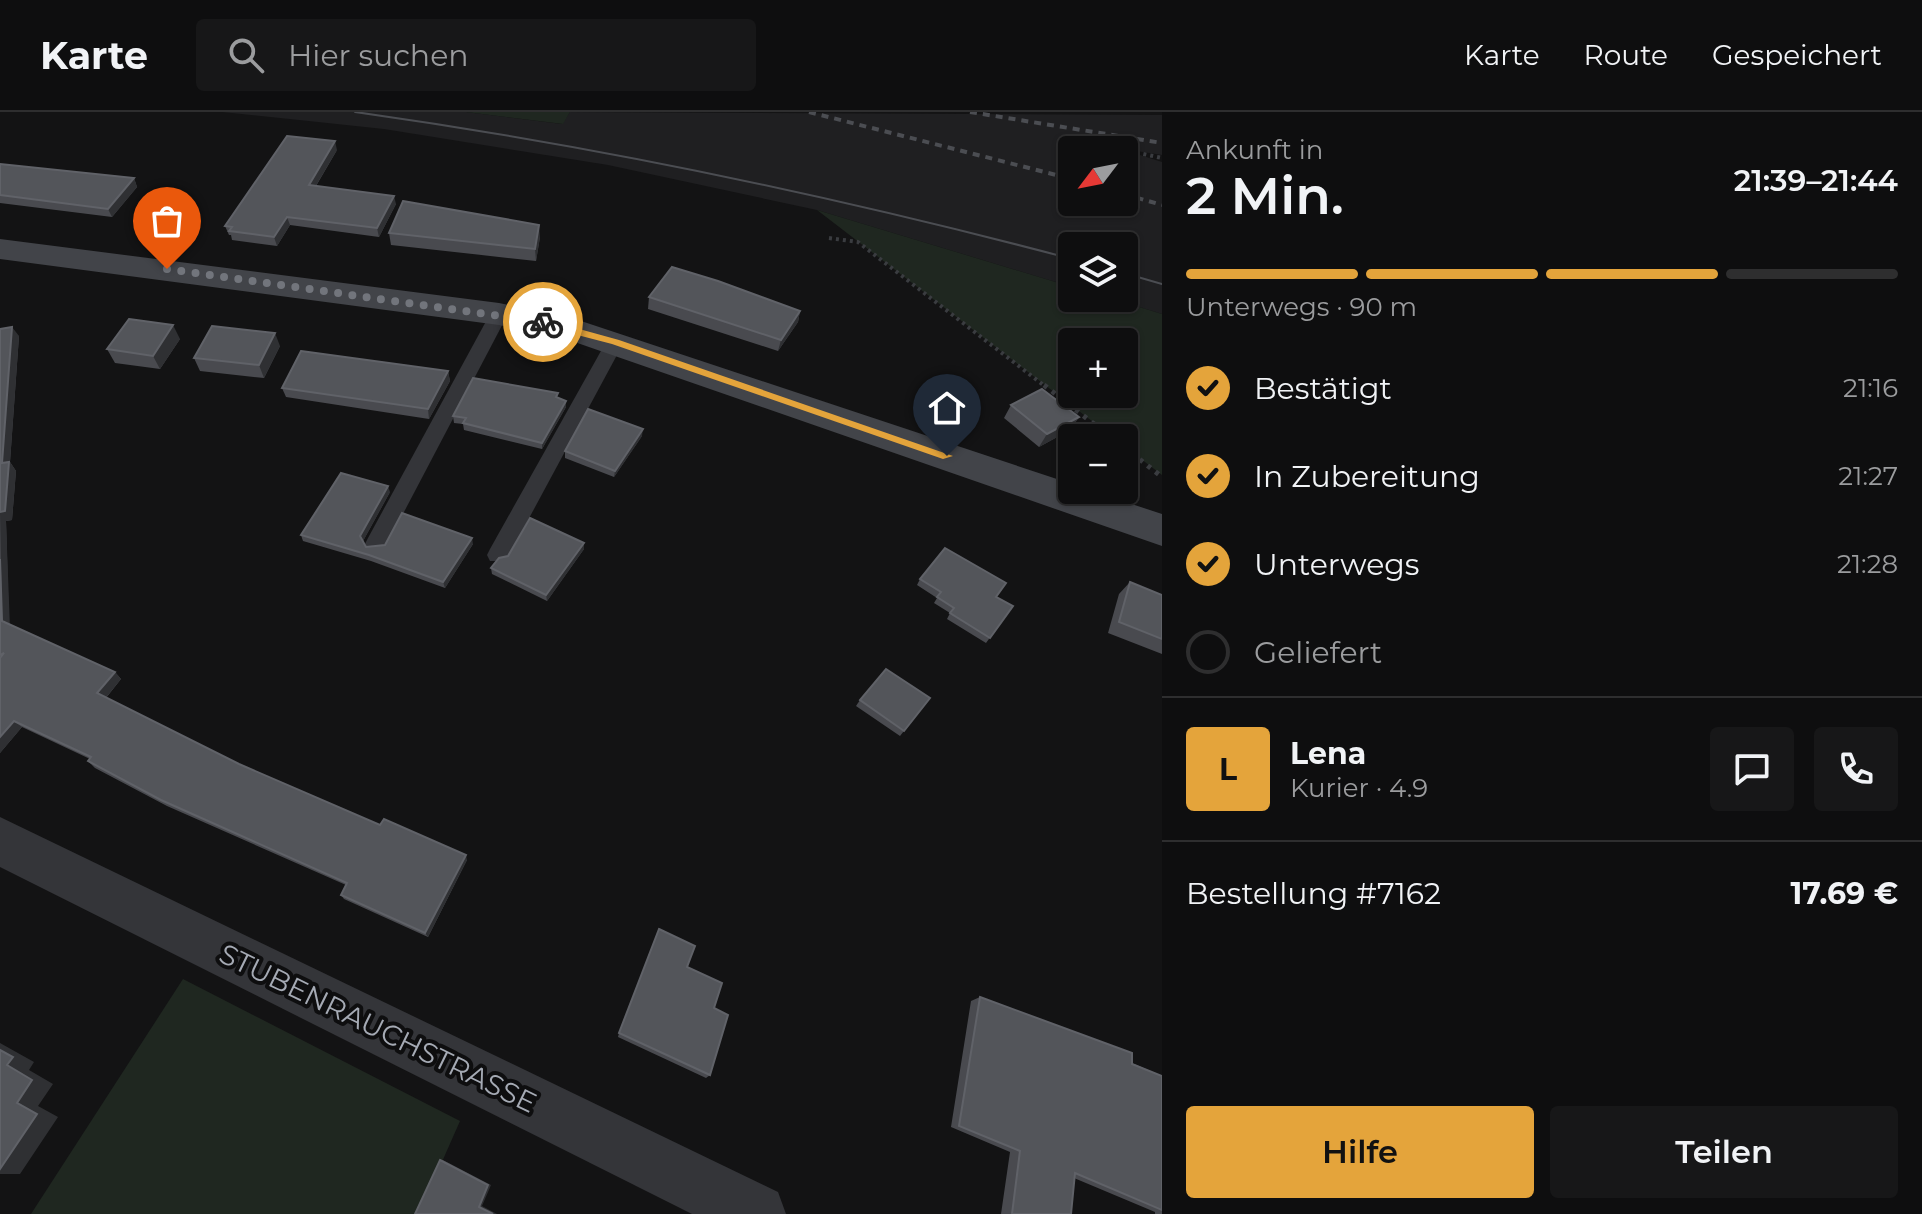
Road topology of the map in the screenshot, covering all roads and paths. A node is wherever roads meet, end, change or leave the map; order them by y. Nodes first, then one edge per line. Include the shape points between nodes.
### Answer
1 (1138, 153) edge
2 (1162, 158) edge
3 (829, 238) dead end
4 (0, 249) edge
5 (499, 314) junction
6 (615, 342) junction
7 (1094, 424) edge
8 (1138, 458) edge
9 (1162, 477) edge
10 (1145, 524) edge
11 (376, 544) edge
12 (498, 555) edge
13 (0, 841) edge
14 (756, 1214) edge

1 - 2 path
3 - 7 path via 858,242
4 - 5 street
5 - 6 street
5 - 11 lane
6 - 10 street
6 - 12 lane
8 - 9 path
13 - 14 street, STUBENRAUCHSTRASSE

